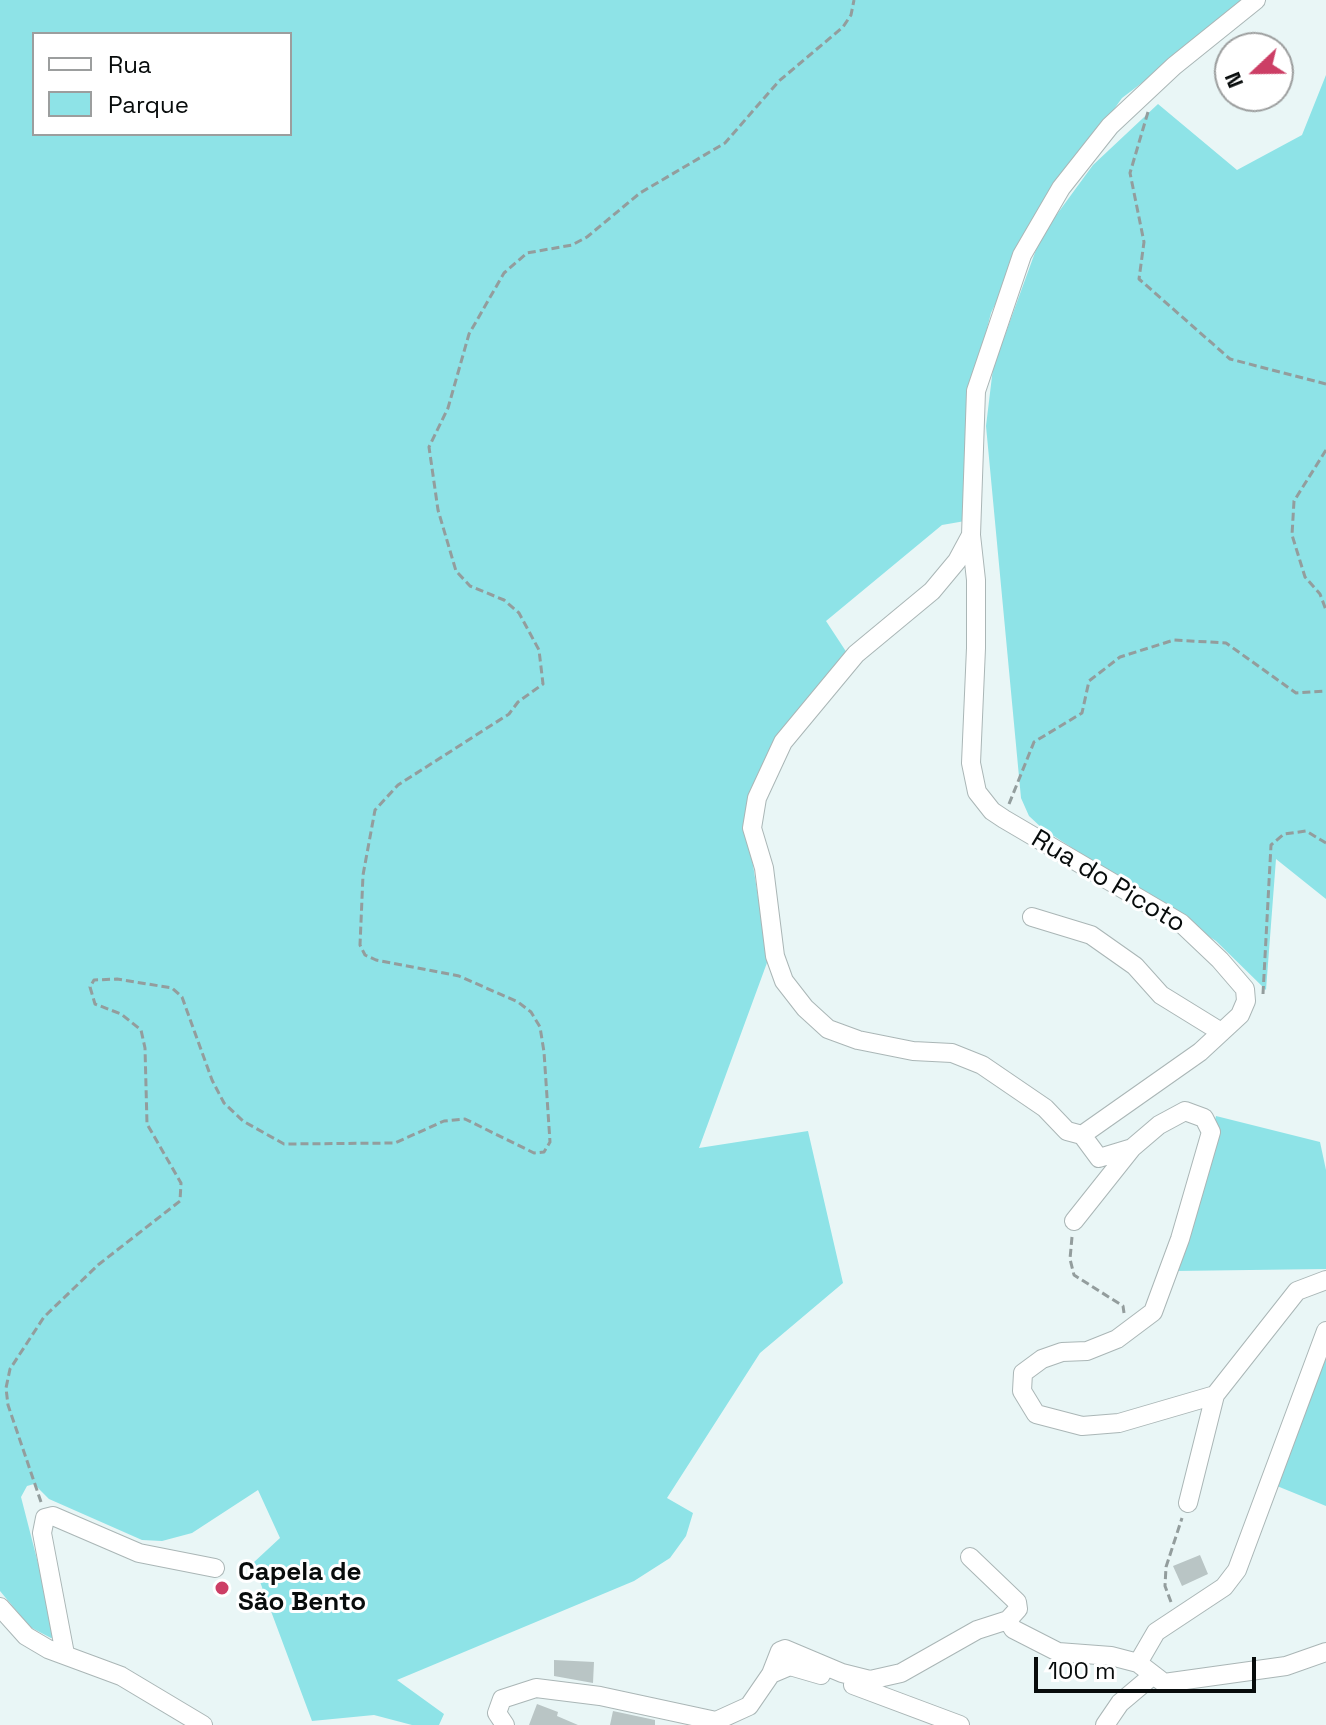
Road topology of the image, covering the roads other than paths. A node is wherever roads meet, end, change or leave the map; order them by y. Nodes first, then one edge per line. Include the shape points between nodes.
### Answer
1 (1256, 0) edge
2 (971, 535) junction
3 (1032, 917) dead end
4 (1221, 1032) junction
5 (1082, 1135) junction
6 (1132, 1148) junction
7 (1074, 1221) dead end
8 (1326, 1280) edge
9 (1326, 1331) edge
10 (1215, 1395) junction
11 (1188, 1503) road end
12 (970, 1557) dead end
13 (215, 1568) dead end
14 (0, 1607) edge
15 (1008, 1620) junction
16 (1326, 1652) edge
17 (65, 1654) junction
18 (1145, 1669) junction
19 (771, 1674) junction
20 (203, 1725) edge
21 (505, 1725) edge
22 (960, 1725) edge
23 (1105, 1725) edge

1 - 2 street, Rua do Picoto via 1110,126 1061,188 1022,255 976,391
2 - 4 street, Rua do Picoto via 976,580 973,778 983,802 1181,923 1245,989 1240,1015
2 - 5 street via 932,591 856,654 783,742 752,828 764,868 775,956 784,981 828,1029 872,1043 952,1053 982,1065 1045,1108 1067,1131
3 - 4 street via 1091,935 1135,966 1161,995
4 - 5 street
5 - 6 street via 1099,1158
6 - 7 street
6 - 10 street via 1185,1111 1204,1118 1211,1132 1153,1312 1122,1335 1087,1351 1042,1359 1023,1373 1022,1391 1036,1414 1082,1426 1119,1423
8 - 10 street via 1297,1291
9 - 18 street via 1237,1570 1224,1587 1156,1632
10 - 11 street
12 - 15 street via 1017,1602 1018,1609
13 - 17 street via 139,1553 53,1516 45,1518 42,1533
14 - 17 street via 26,1636
15 - 18 street via 1013,1629 1058,1652 1111,1656
15 - 19 street via 977,1630 901,1673 870,1680 785,1649
16 - 18 street via 1286,1666 1185,1682 1164,1683
17 - 20 street via 121,1676
18 - 23 street
19 - 21 street via 749,1706 716,1721 536,1688 502,1699 497,1713
19 - 22 street via 780,1668 801,1668

